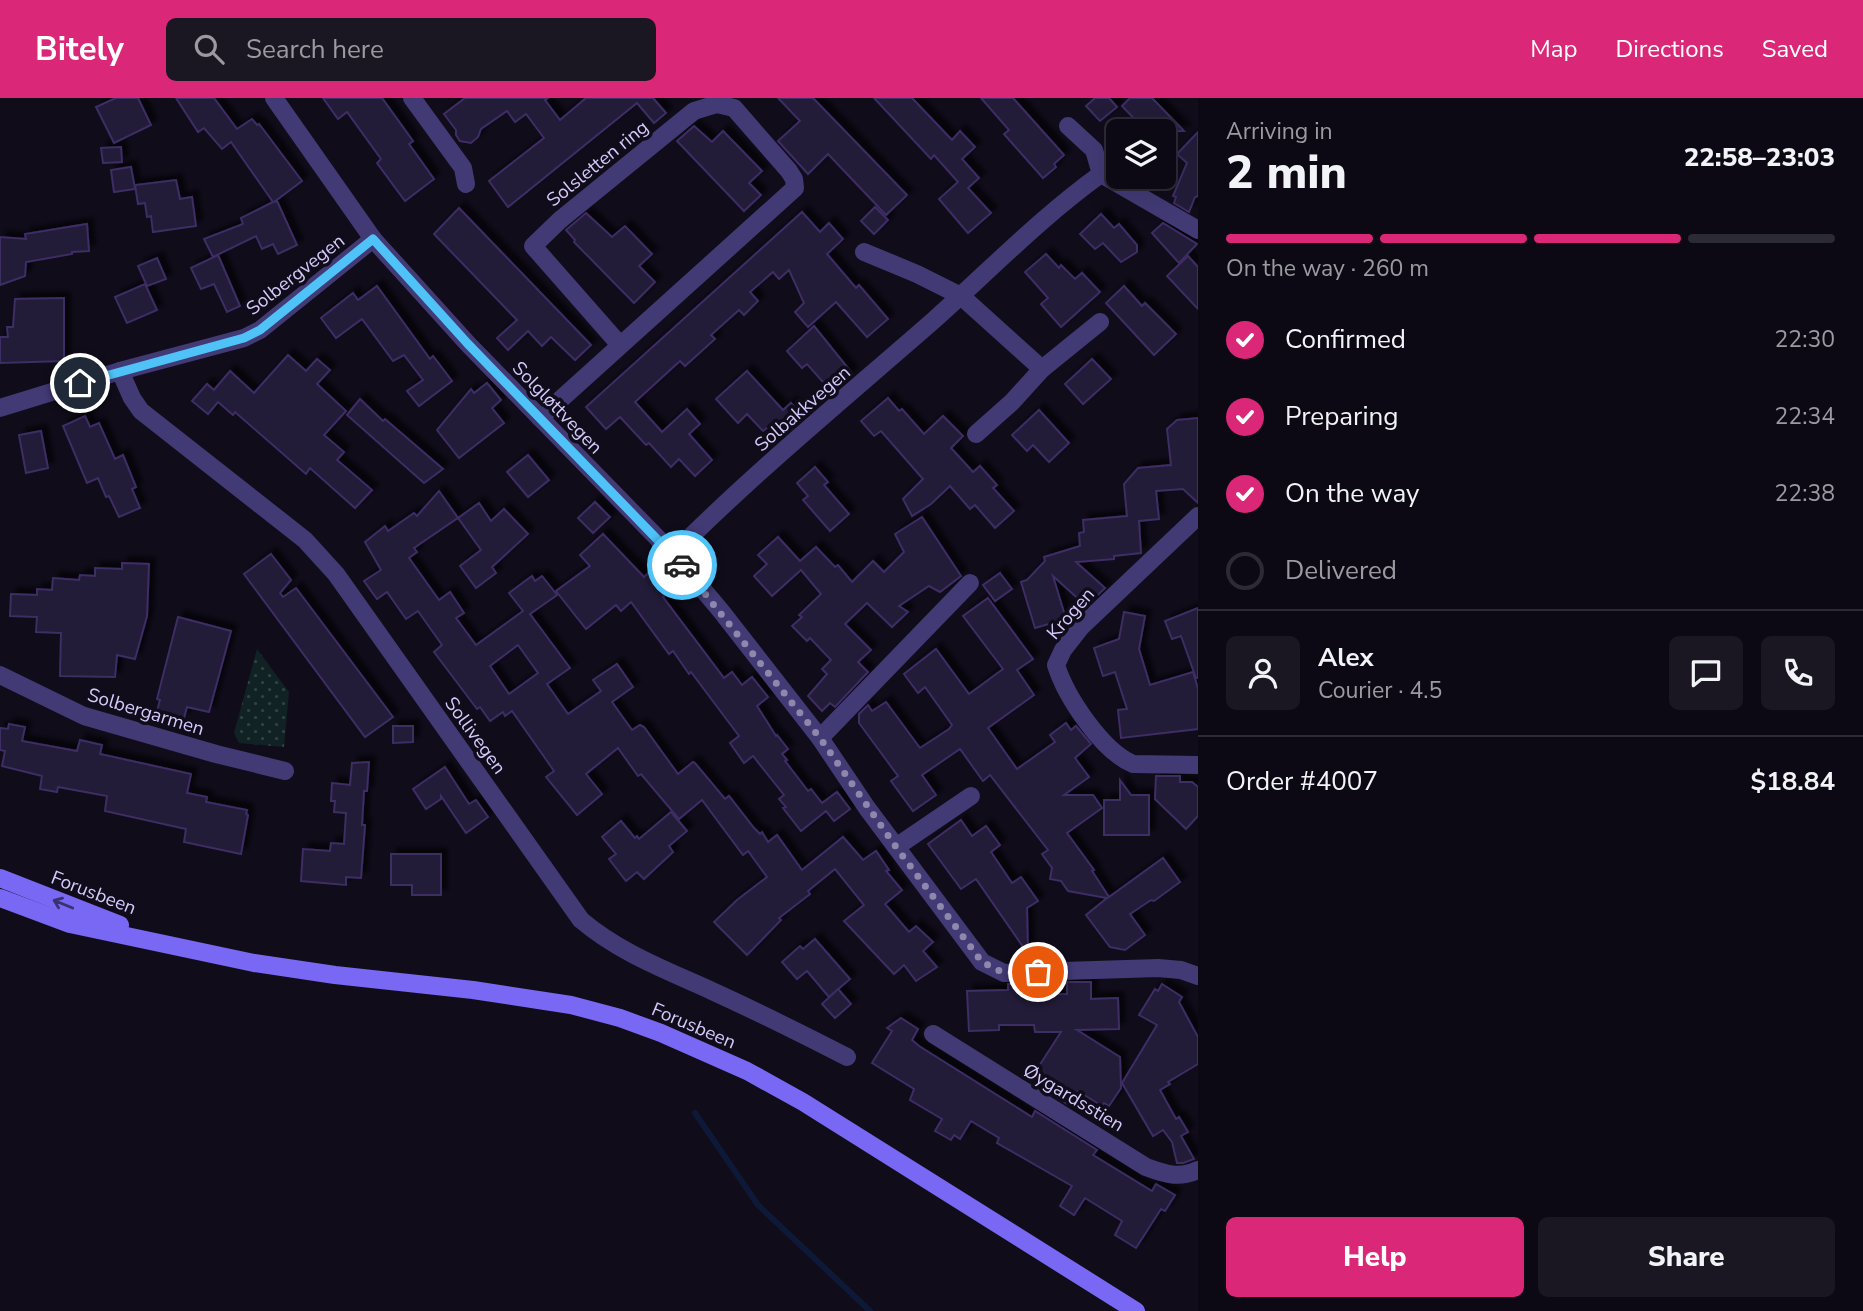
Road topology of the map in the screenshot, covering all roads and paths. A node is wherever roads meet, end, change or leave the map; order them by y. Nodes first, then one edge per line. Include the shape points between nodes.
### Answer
1 (274, 98) edge
2 (412, 98) edge
3 (1068, 126) dead end
4 (1101, 174) junction
5 (466, 184) dead end
6 (1198, 230) edge
7 (373, 239) junction
8 (864, 252) dead end
9 (961, 296) junction
10 (1100, 322) dead end
11 (620, 345) junction
12 (1042, 369) junction
13 (120, 372) junction
14 (0, 408) edge
15 (540, 418) junction
16 (976, 434) dead end
17 (1198, 516) edge
18 (673, 554) junction
19 (970, 583) dead end
20 (0, 675) edge
21 (820, 738) junction
22 (1198, 765) edge
23 (285, 771) dead end
24 (971, 796) dead end
25 (896, 847) junction
26 (0, 878) edge
27 (0, 898) edge
28 (173, 944) junction
29 (1198, 976) edge
30 (933, 1034) dead end
31 (847, 1057) dead end
32 (1198, 1170) edge
33 (1136, 1311) edge

1 - 7 street, Solgløttvegen
2 - 5 street via 464,168
3 - 4 street via 1094,150
4 - 6 street
4 - 9 street, Solbakkvegen via 1069,197
7 - 13 street, Solbergvegen via 260,330
7 - 15 street, Solgløttvegen
8 - 9 street
9 - 12 street
9 - 18 street, Solbakkvegen
10 - 12 street
11 - 11 street, Solsletten ring via 533,246 694,111 717,104 734,108 789,171 795,188
11 - 15 street, Solsletten ring
12 - 16 street
13 - 14 street, Solbergvegen
13 - 31 street, Sollivegen via 141,411 305,540 336,574 581,920 631,954
15 - 18 street, Solgløttvegen
17 - 22 street, Krogen via 1081,627 1056,665 1078,708 1123,760
18 - 21 street, Solgløttvegen
19 - 21 street
20 - 23 street, Solbergarmen via 84,716
21 - 25 street, Solgløttvegen
24 - 25 street
25 - 29 street, Solgløttvegen via 970,948 994,969 1011,973 1171,968
28 -> 26 main road, Forusbeen
27 - 28 main road, Forusbeen via 70,924
28 - 33 main road, Forusbeen via 281,967 572,1005 661,1033 803,1102
30 - 32 street, Øygardsstien via 1146,1167 1168,1175 1186,1176

